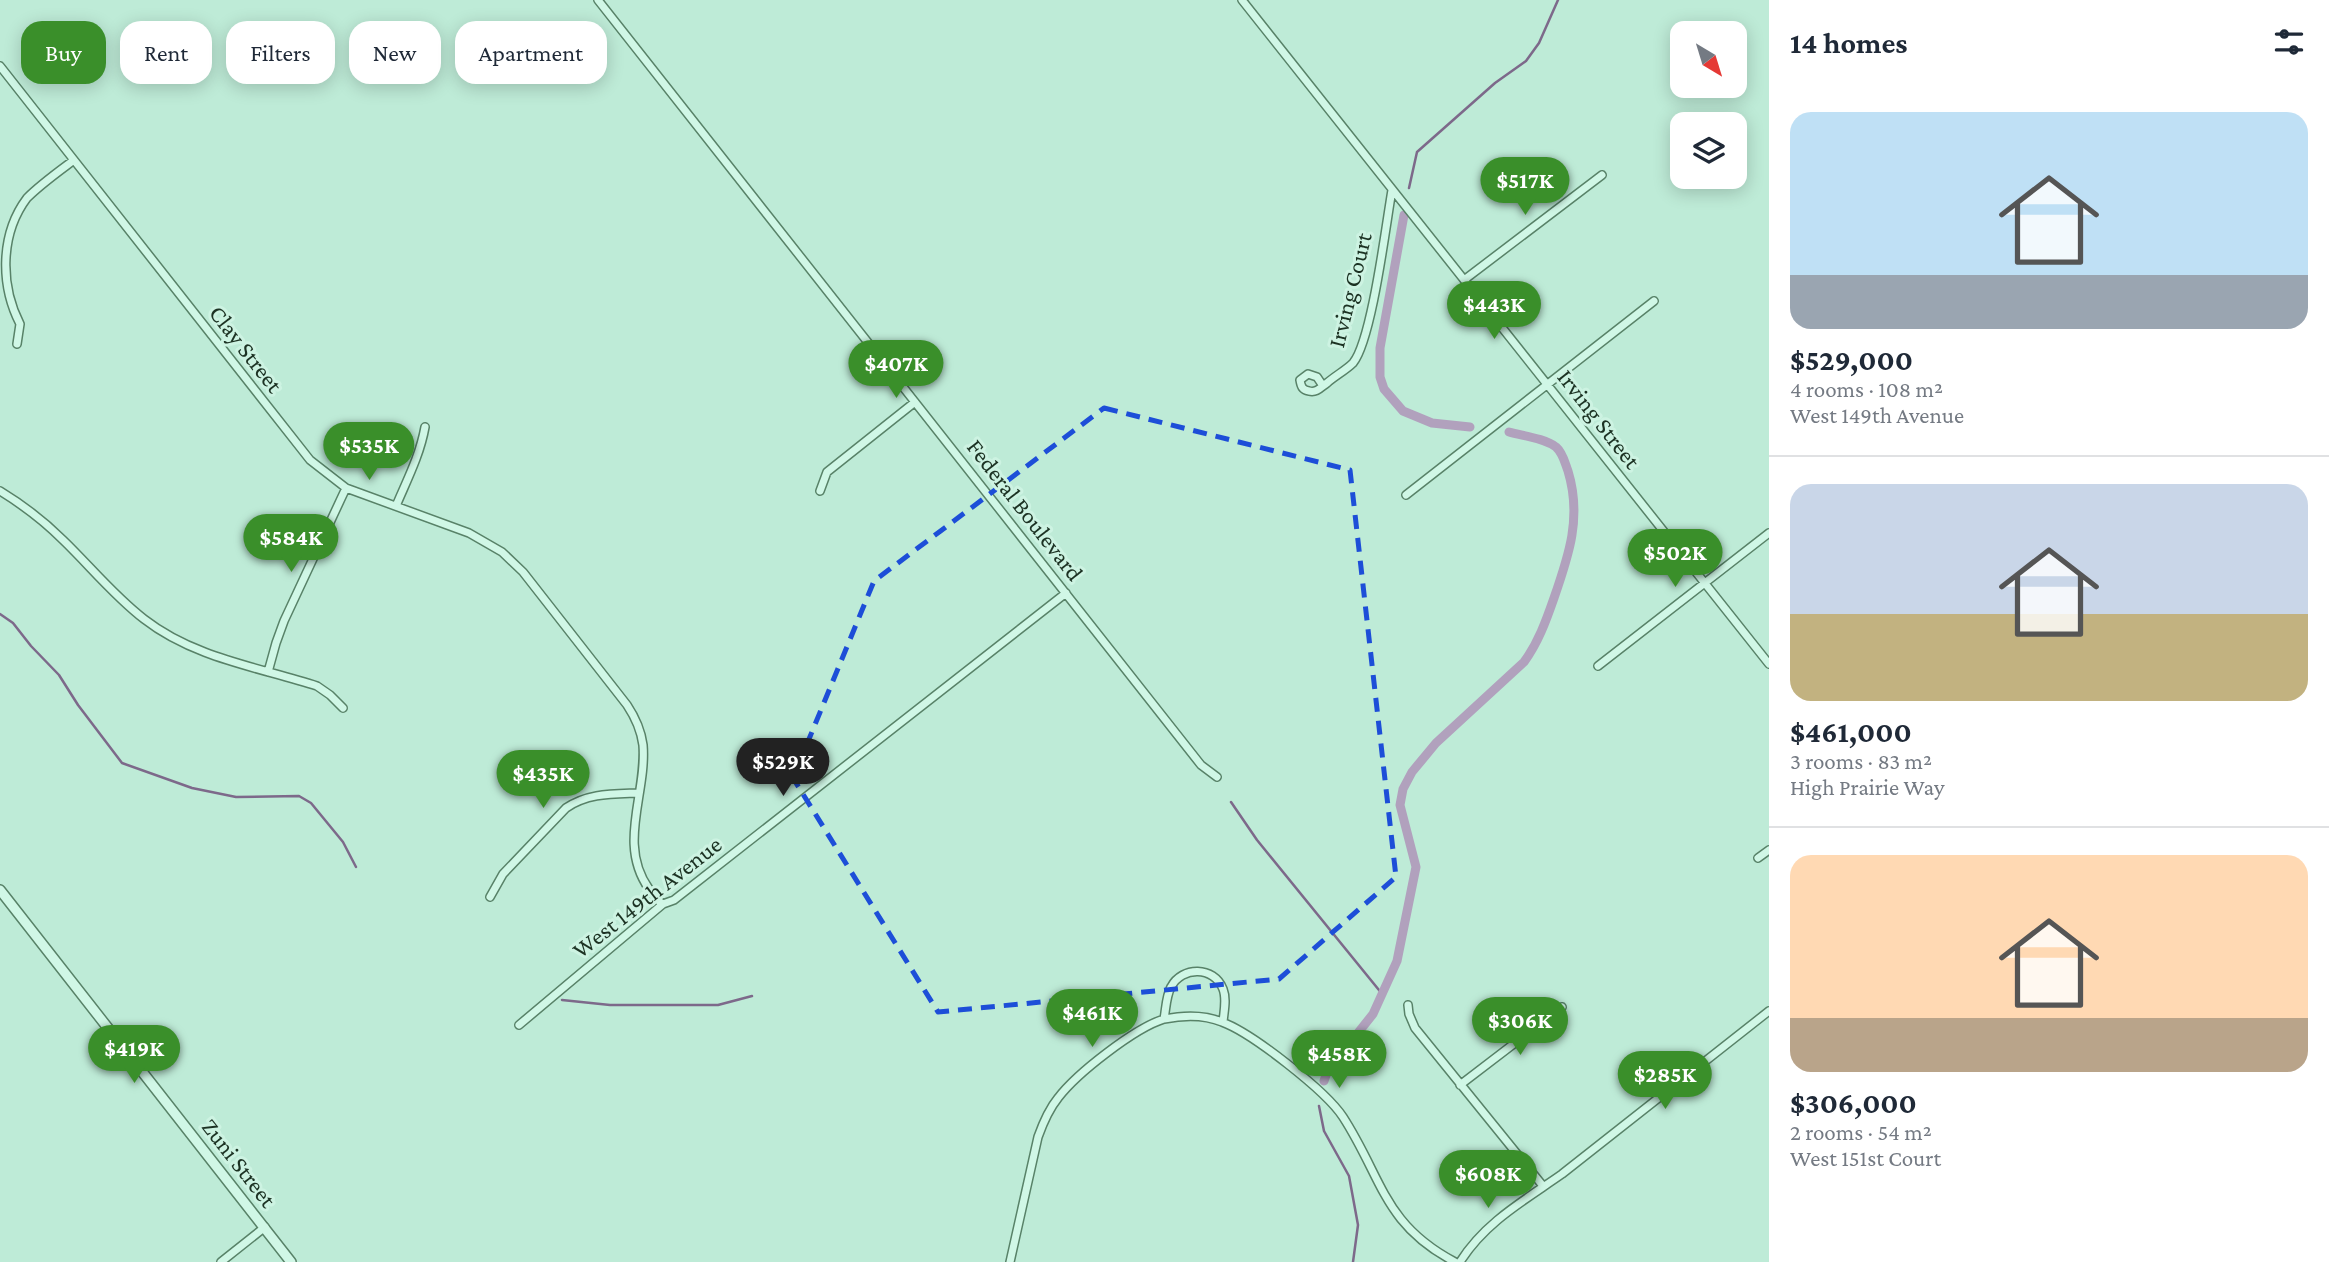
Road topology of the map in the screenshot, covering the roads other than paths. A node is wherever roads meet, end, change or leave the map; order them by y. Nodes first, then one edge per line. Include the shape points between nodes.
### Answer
1 (598, 0) edge
2 (1242, 0) edge
3 (0, 66) edge
4 (74, 160) junction
5 (1602, 175) dead end
6 (1392, 190) junction
7 (1464, 280) junction
8 (1654, 301) dead end
9 (17, 344) dead end
10 (1547, 384) junction
11 (1322, 386) dead end
12 (915, 402) junction
13 (425, 427) dead end
14 (346, 488) junction
15 (0, 491) edge
16 (820, 491) dead end
17 (1405, 495) dead end
18 (397, 506) junction
19 (1769, 533) edge
20 (1705, 583) junction
21 (1066, 593) junction
22 (1769, 664) edge
23 (1598, 666) dead end
24 (268, 672) junction
25 (343, 708) dead end
26 (1217, 777) dead end
27 (638, 793) junction
28 (1769, 850) edge
29 (1758, 859) dead end
30 (0, 890) edge
31 (490, 897) dead end
32 (663, 904) junction
33 (1408, 1005) dead end
34 (1562, 1007) dead end
35 (1769, 1010) edge
36 (1164, 1019) junction
37 (1223, 1022) junction
38 (519, 1025) dead end
39 (1460, 1086) junction
40 (1544, 1185) junction
41 (265, 1227) junction
42 (220, 1262) edge
43 (292, 1262) edge
44 (1010, 1262) edge
45 (1457, 1262) edge

1 - 12 street, Federal Boulevard
2 - 6 street, Irving Street
3 - 4 street, Clay Street
4 - 9 street via 28,197 4,236 0,271 8,304 20,324
4 - 14 street, Clay Street via 310,460
5 - 7 street
6 - 7 street, Irving Street
6 - 11 street, Irving Court via 1359,353 1352,364
7 - 10 street, Irving Street
8 - 10 street
10 - 17 street
10 - 20 street, Irving Street
12 - 16 street via 827,472
12 - 21 street, Federal Boulevard
13 - 18 street via 421,450
14 - 18 street, Clay Street
14 - 24 street via 284,621
15 - 24 street via 42,521 113,592 165,634 196,650
18 - 27 street, Clay Street via 489,543 523,572 633,715 642,744
19 - 20 street
20 - 22 street, Irving Street
20 - 23 street
21 - 26 street, Federal Boulevard via 1201,765
21 - 32 street, West 149th Avenue via 736,853
24 - 25 street via 317,686
27 - 31 street via 594,796 566,808 503,874
27 - 32 street, Clay Street via 636,863
28 - 29 street
30 - 41 street, Zuni Street
32 - 38 street, West 149th Avenue
33 - 39 street via 1415,1028
34 - 39 street
35 - 40 street
36 - 37 street via 1191,1016
36 - 37 street via 1171,985 1183,974 1199,971 1212,976 1223,989
36 - 44 street via 1134,1033 1069,1086 1051,1107 1038,1137
37 - 45 street via 1248,1035 1331,1102 1399,1219 1424,1244
39 - 40 street
40 - 45 street via 1493,1223
41 - 42 street
41 - 43 street, Zuni Street

